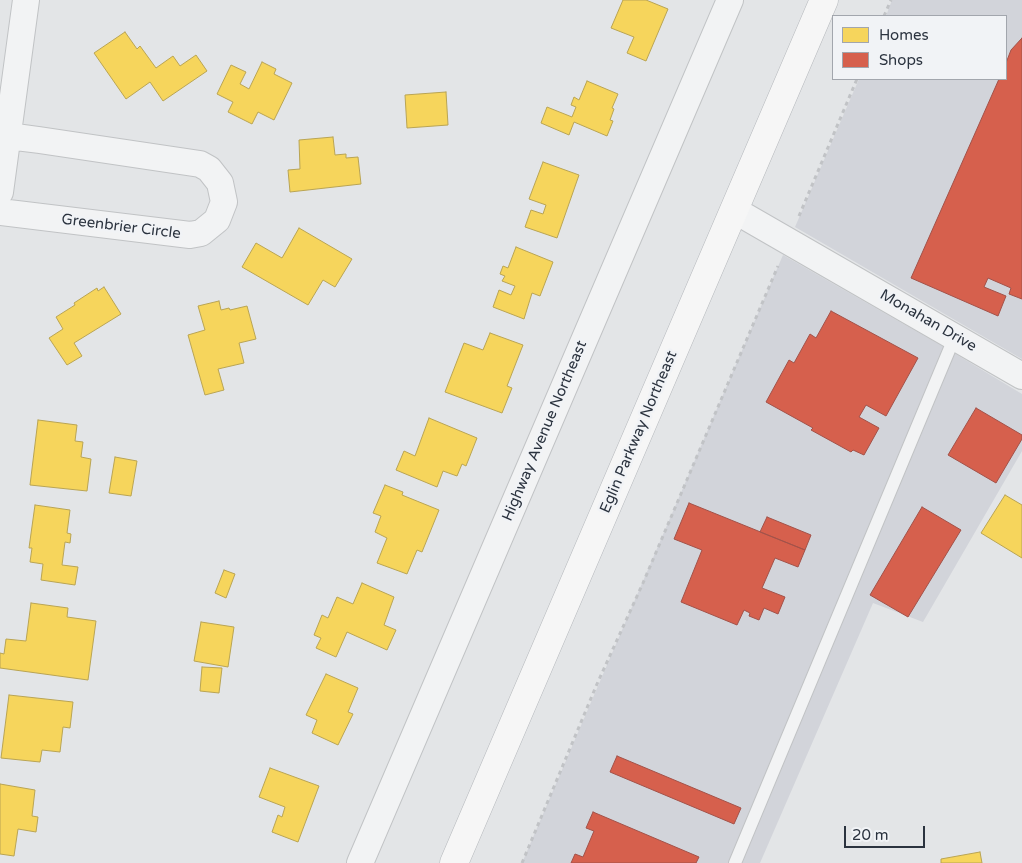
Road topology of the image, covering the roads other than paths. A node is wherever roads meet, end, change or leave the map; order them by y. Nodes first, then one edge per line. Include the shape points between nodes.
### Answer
1 (26, 0) edge
2 (730, 0) edge
3 (824, 0) edge
4 (8, 136) junction
5 (0, 192) edge
6 (734, 210) junction
7 (0, 212) edge
8 (955, 336) junction
9 (1022, 376) edge
10 (360, 863) edge
11 (454, 863) edge
12 (735, 863) edge

1 - 4 street
2 - 10 street, Highway Avenue Northeast
3 - 6 highway, Eglin Parkway Northeast
4 - 5 street
4 - 7 street, Greenbrier Circle via 200,164 209,169 220,183 224,202 217,220 201,233 190,235
6 - 8 street, Monahan Drive
6 - 11 highway, Eglin Parkway Northeast
8 - 9 street, Monahan Drive
8 - 12 lane

